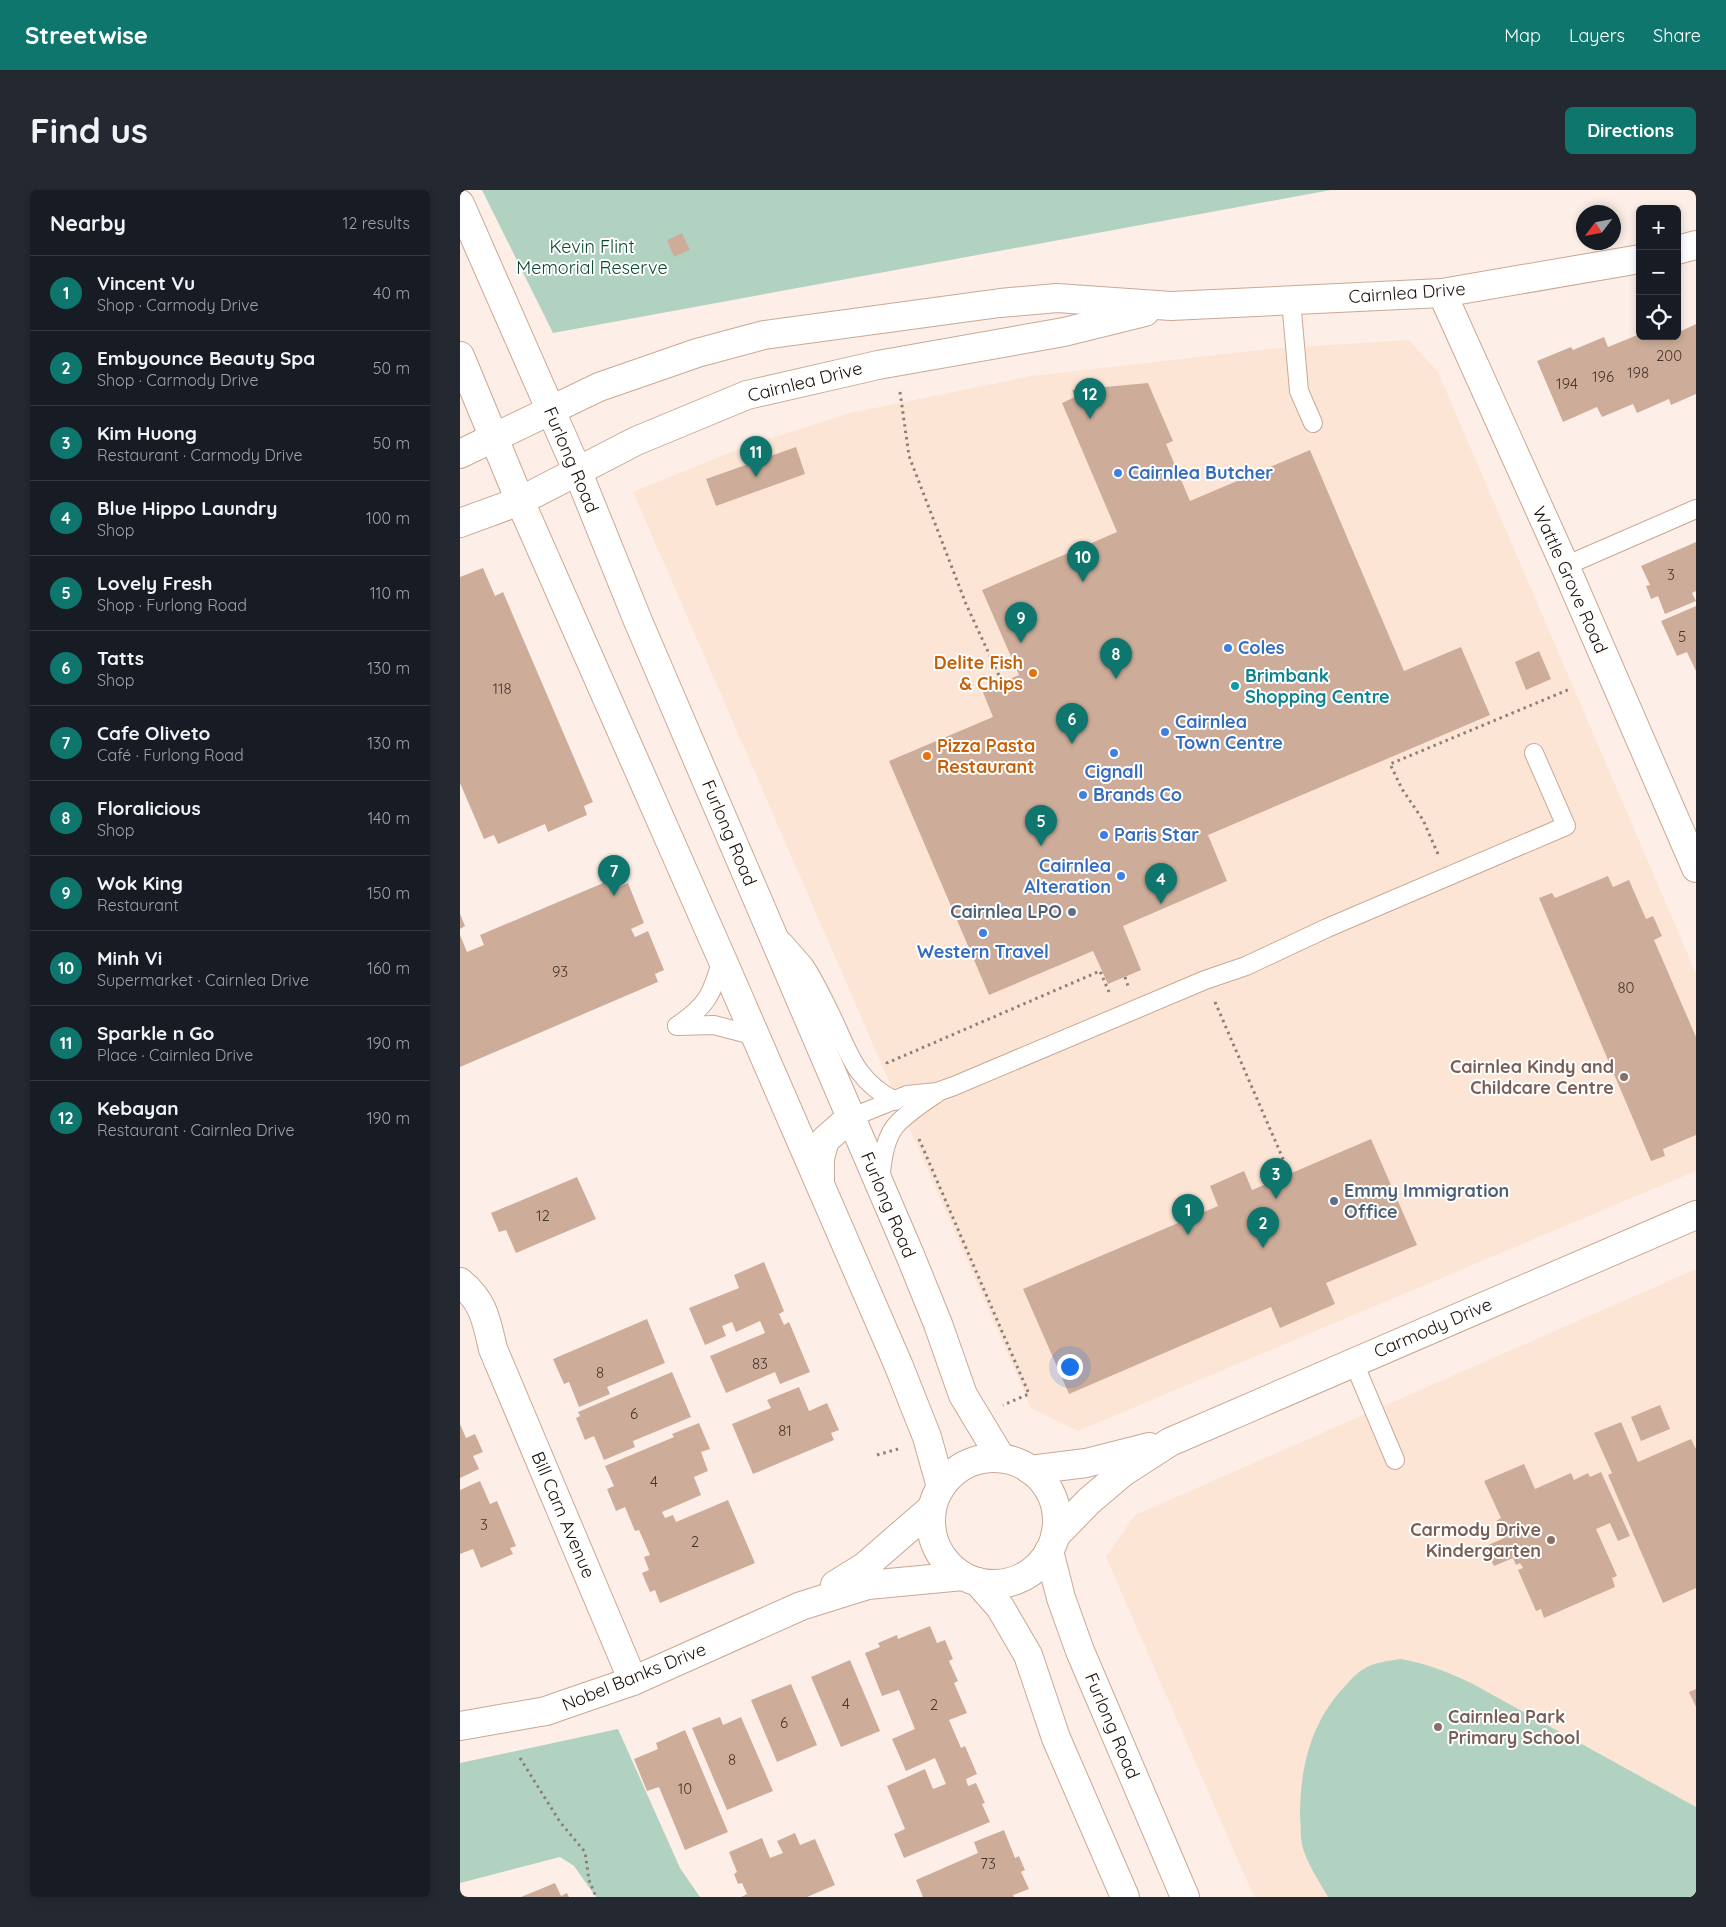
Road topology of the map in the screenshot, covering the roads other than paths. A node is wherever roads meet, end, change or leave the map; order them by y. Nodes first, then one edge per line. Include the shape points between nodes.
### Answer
1 (460, 204) edge
2 (1696, 245) edge
3 (1681, 249) edge
4 (1636, 260) edge
5 (1442, 293) junction
6 (1291, 300) junction
7 (1171, 306) junction
8 (460, 356) edge
9 (549, 410) junction
10 (1313, 423) dead end
11 (494, 436) junction
12 (460, 454) edge
13 (577, 470) junction
14 (520, 501) junction
15 (1696, 509) edge
16 (460, 523) edge
17 (1565, 566) junction
18 (1534, 753) dead end
19 (1696, 868) edge
20 (767, 922) junction
21 (722, 959) junction
22 (756, 1036) junction
23 (937, 1092) junction
24 (898, 1099) junction
25 (850, 1118) junction
26 (879, 1185) junction
27 (820, 1186) junction
28 (1696, 1215) edge
29 (460, 1282) edge
30 (460, 1308) edge
31 (493, 1349) junction
32 (1354, 1363) junction
33 (1170, 1442) junction
34 (1002, 1458) junction
35 (1395, 1460) dead end
36 (1030, 1470) junction
37 (936, 1497) junction
38 (1052, 1544) junction
39 (971, 1579) junction
40 (801, 1606) junction
41 (633, 1681) junction
42 (460, 1726) edge
43 (1125, 1897) edge
44 (1185, 1897) edge

1 - 9 street, Furlong Road
2 - 3 street
4 - 5 street, Cairnlea Drive
5 - 6 street, Cairnlea Drive
5 - 17 street, Wattle Grove Road
6 - 7 street, Cairnlea Drive
6 - 10 lane via 1299,391
7 - 9 street, Cairnlea Drive via 1057,298 764,335 697,353 599,387
7 - 13 street, Cairnlea Drive via 1064,332 896,362 748,395 636,441
8 - 11 street
9 - 11 street, Cairnlea Drive
9 - 13 street, Furlong Road
11 - 12 street, Cairnlea Drive
11 - 14 street
13 - 14 street, Cairnlea Drive
13 - 20 street, Furlong Road
14 - 16 street, Cairnlea Drive
14 - 21 street
15 - 17 lane
17 - 19 street, Wattle Grove Road
18 - 23 lane via 1566,826 1246,966 1205,980
20 - 24 lane via 804,966 862,1076 881,1094
20 - 25 street, Furlong Road
21 - 22 street
21 - 22 lane via 707,1000 677,1026 714,1025
22 - 27 street
23 - 24 lane
23 - 26 lane via 898,1123 890,1134
24 - 25 lane
25 - 26 street, Furlong Road
25 - 27 street via 825,1140 820,1158
26 - 34 street, Furlong Road via 938,1324 963,1395
27 - 37 street via 927,1437
28 - 32 street, Carmody Drive
29 - 31 street, Bill Carn Avenue via 474,1293
30 - 31 street, Bill Carn Avenue via 470,1315
31 - 41 street, Bill Carn Avenue
32 - 33 street, Carmody Drive
32 - 35 lane
33 - 36 street, Carmody Drive via 1086,1463
33 - 38 street, Carmody Drive via 1122,1473 1089,1501
34 - 36 street
34 - 37 street via 984,1458 967,1464 952,1473
36 - 38 street via 1044,1483 1053,1499 1057,1517
37 - 39 street via 931,1528 937,1547 948,1563
37 - 40 street, Nobel Banks Drive via 864,1567
38 - 39 street via 1036,1568 1019,1579 999,1584
38 - 44 street, Furlong Road via 1061,1598 1080,1651
39 - 40 street, Nobel Banks Drive via 868,1585
39 - 43 street via 1000,1607 1028,1655 1056,1738
40 - 41 street, Nobel Banks Drive
41 - 42 street, Nobel Banks Drive via 546,1711

